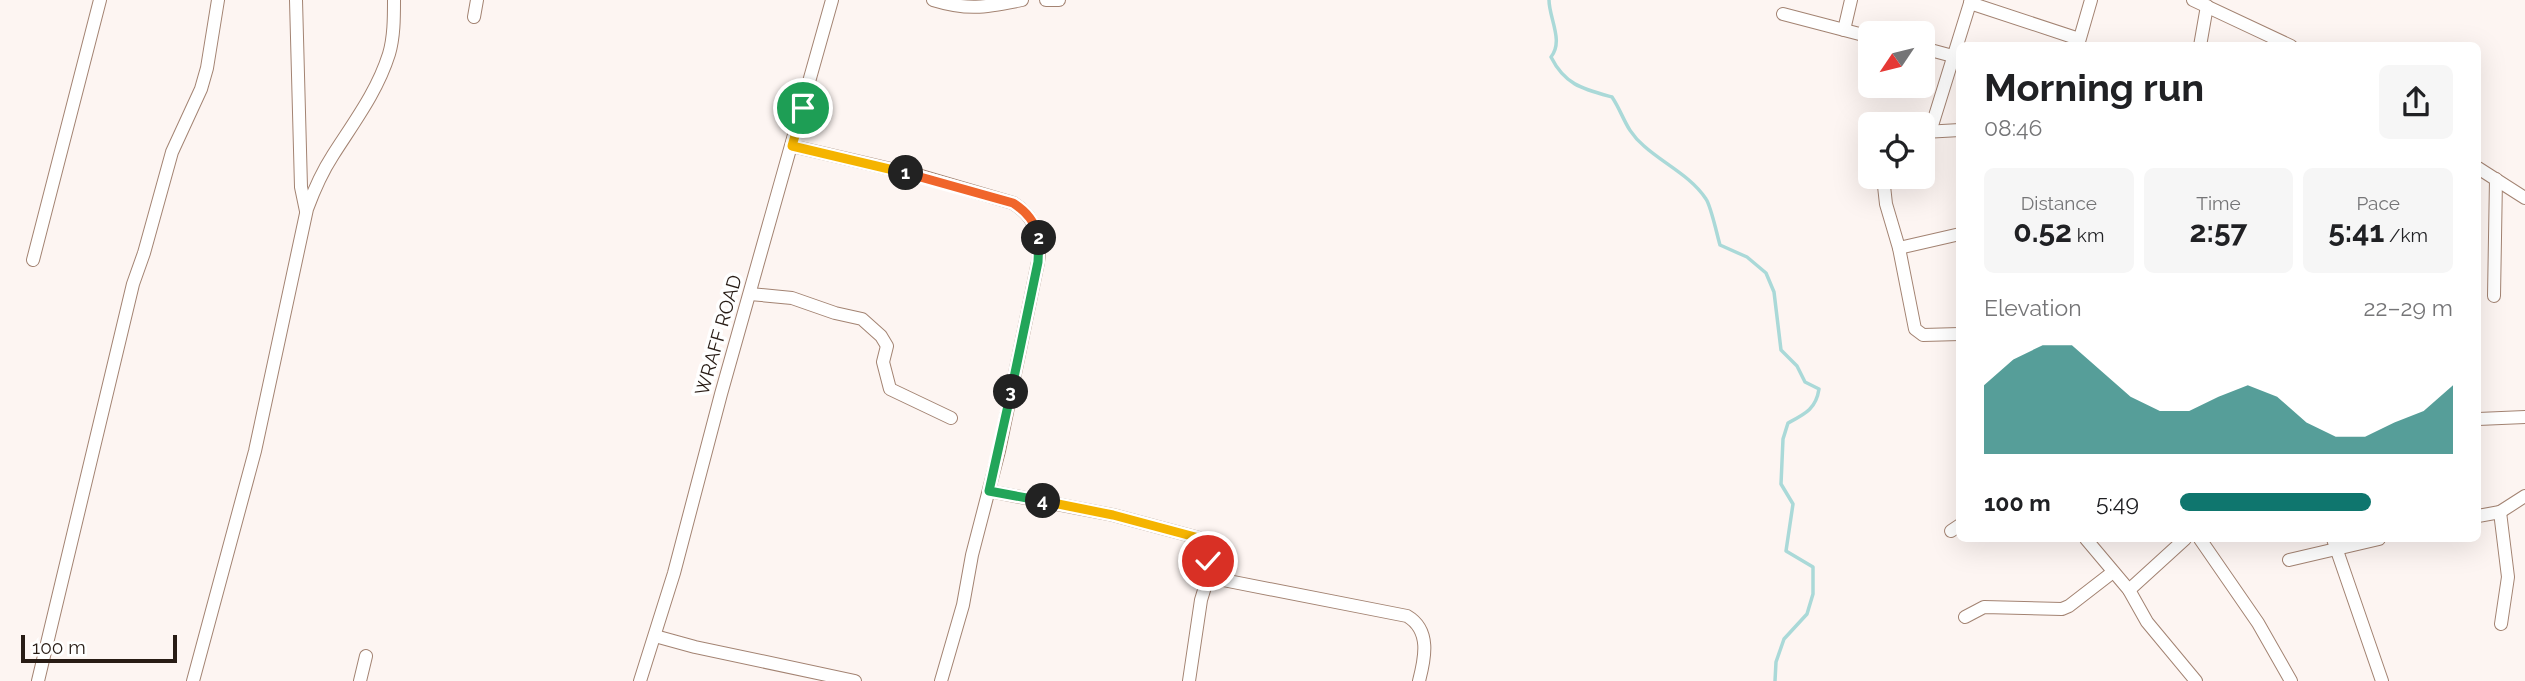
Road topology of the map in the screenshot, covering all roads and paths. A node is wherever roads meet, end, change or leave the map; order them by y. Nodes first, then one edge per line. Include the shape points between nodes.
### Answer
1 (100, 0) edge
2 (218, 0) edge
3 (296, 0) edge
4 (394, 0) edge
5 (477, 0) edge
6 (832, 0) edge
7 (933, 0) edge
8 (1022, 0) edge
9 (1046, 0) edge
10 (1059, 0) edge
11 (1851, 0) edge
12 (2091, 0) edge
13 (2193, 0) edge
14 (1971, 1) edge
15 (2207, 6) junction
16 (1783, 14) dead end
17 (474, 17) dead end
18 (1843, 30) junction
19 (1858, 34) edge
20 (1961, 42) edge
21 (2078, 42) edge
22 (2201, 42) edge
23 (2283, 42) edge
24 (1936, 51) edge
25 (1956, 57) edge
26 (1956, 60) edge
27 (1935, 112) edge
28 (1956, 130) edge
29 (1935, 132) edge
30 (792, 146) junction
31 (2481, 170) edge
32 (2496, 179) junction
33 (1884, 189) edge
34 (2525, 198) edge
35 (306, 211) junction
36 (1956, 235) edge
37 (1899, 248) junction
38 (33, 260) dead end
39 (750, 295) junction
40 (2494, 296) dead end
41 (1956, 334) edge
42 (2525, 417) edge
43 (951, 418) dead end
44 (2481, 419) edge
45 (989, 491) junction
46 (2525, 496) edge
47 (2500, 512) junction
48 (2481, 515) edge
49 (2089, 542) edge
50 (2182, 542) edge
51 (2202, 542) edge
52 (2357, 542) edge
53 (2335, 545) edge
54 (2290, 560) dead end
55 (2113, 572) junction
56 (1208, 577) junction
57 (2129, 590) junction
58 (1965, 617) dead end
59 (2501, 624) dead end
60 (654, 636) junction
61 (366, 656) dead end
62 (38, 681) edge
63 (193, 681) edge
64 (360, 681) edge
65 (640, 681) edge
66 (855, 681) edge
67 (941, 681) edge
68 (1189, 681) edge
69 (1419, 681) edge
70 (2196, 681) edge
71 (2291, 681) edge
72 (2382, 681) edge

1 - 38 street
2 - 62 street via 201,89 172,152 133,284
3 - 35 street via 301,187
4 - 35 street via 389,53 376,85 316,184
5 - 17 street
6 - 30 street, WRAFF ROAD
7 - 8 street via 978,9
9 - 10 street
11 - 18 street
12 - 21 street
13 - 15 street
14 - 20 street
14 - 21 street
15 - 22 street
15 - 23 street
16 - 18 street
18 - 19 street
24 - 25 street
26 - 27 street
28 - 29 street
30 - 39 street, WRAFF ROAD
30 - 45 street via 1013,203 1033,222 1039,241 1038,262
31 - 32 street
32 - 34 street
32 - 40 street
33 - 37 street
35 - 63 street via 255,451
36 - 37 street
37 - 41 street via 1917,332
39 - 43 street via 792,298 862,319 887,346 883,362 890,389
39 - 60 street, WRAFF ROAD
42 - 44 street
45 - 56 street via 1113,515 1199,538 1208,555
45 - 67 street
46 - 47 street
47 - 48 street
47 - 59 street via 2508,577
49 - 55 street
50 - 57 street
51 - 71 street via 2259,623
52 - 53 street
53 - 54 street
53 - 72 street
55 - 57 street
55 - 58 street via 2062,609 1984,607
56 - 68 street
56 - 69 street via 1407,616 1416,621 1424,641
57 - 70 street via 2147,622
60 - 65 street, WRAFF ROAD
60 - 66 street
61 - 64 street

